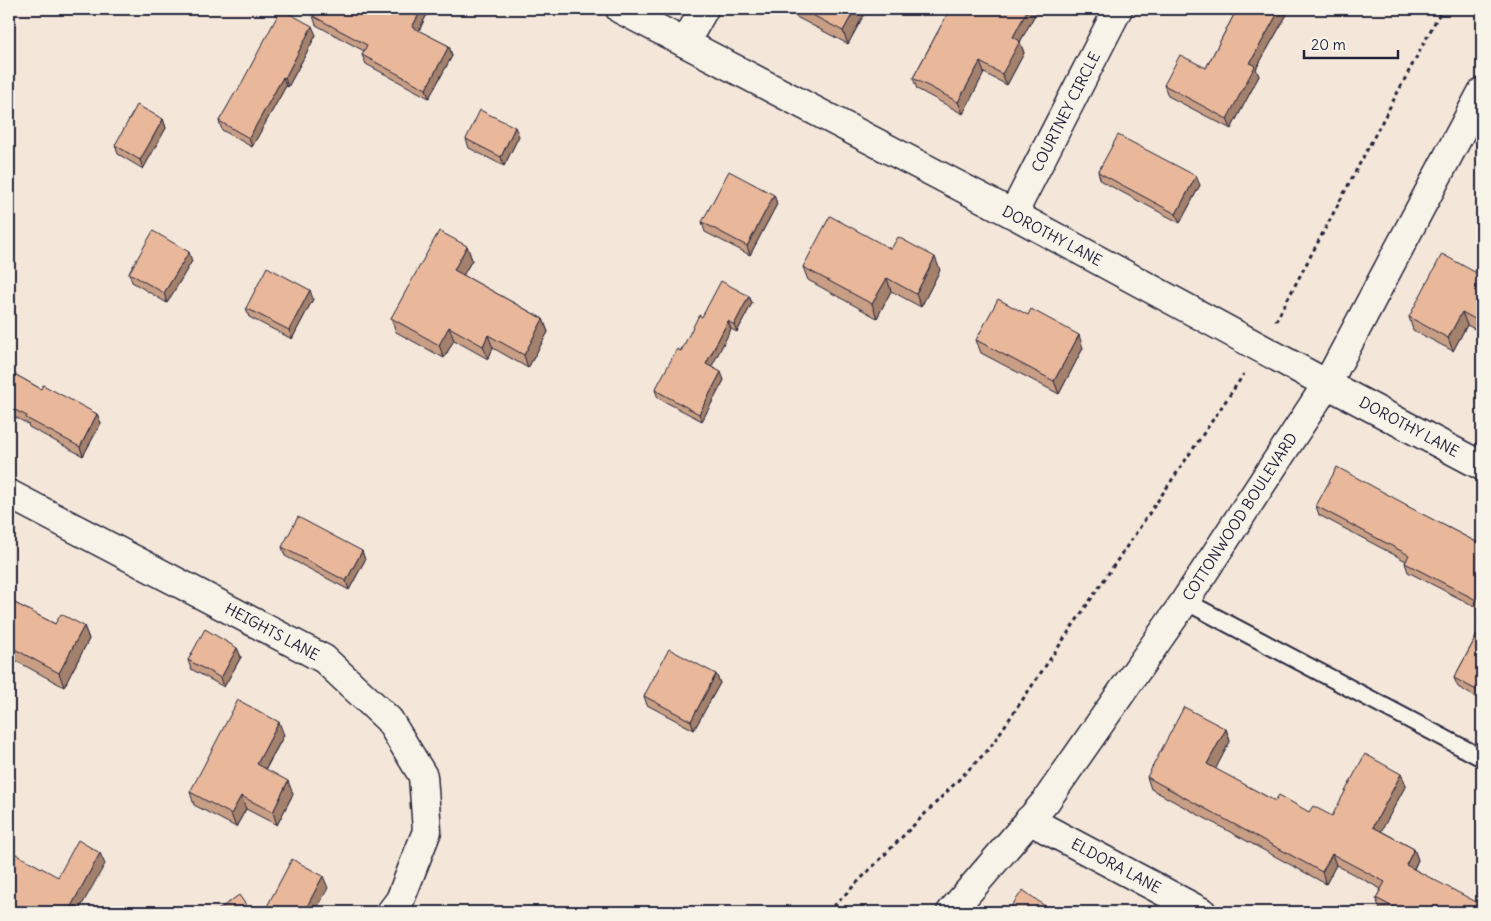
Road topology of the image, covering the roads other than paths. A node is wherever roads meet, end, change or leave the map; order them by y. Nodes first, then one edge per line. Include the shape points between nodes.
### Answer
1 (620, 9) edge
2 (704, 9) edge
3 (1118, 9) edge
4 (685, 43) junction
5 (1482, 92) edge
6 (1013, 214) junction
7 (1327, 384) junction
8 (1482, 466) edge
9 (9, 494) edge
10 (1185, 601) junction
11 (1482, 758) edge
12 (1029, 820) junction
13 (391, 912) edge
14 (951, 912) edge
15 (1202, 912) edge

1 - 4 street, DOROTHY LANE
2 - 4 street
3 - 6 street, COURTNEY CIRCLE
4 - 6 street, DOROTHY LANE
5 - 7 street, COTTONWOOD BOULEVARD
6 - 7 street, DOROTHY LANE
7 - 8 street, DOROTHY LANE
7 - 10 street, COTTONWOOD BOULEVARD
9 - 13 street, HEIGHTS LANE via 324,659 389,720 423,776 427,831 400,900
10 - 11 lane
10 - 12 street, COTTONWOOD BOULEVARD via 1046,801
12 - 14 street, COTTONWOOD BOULEVARD
12 - 15 street, ELDORA LANE

